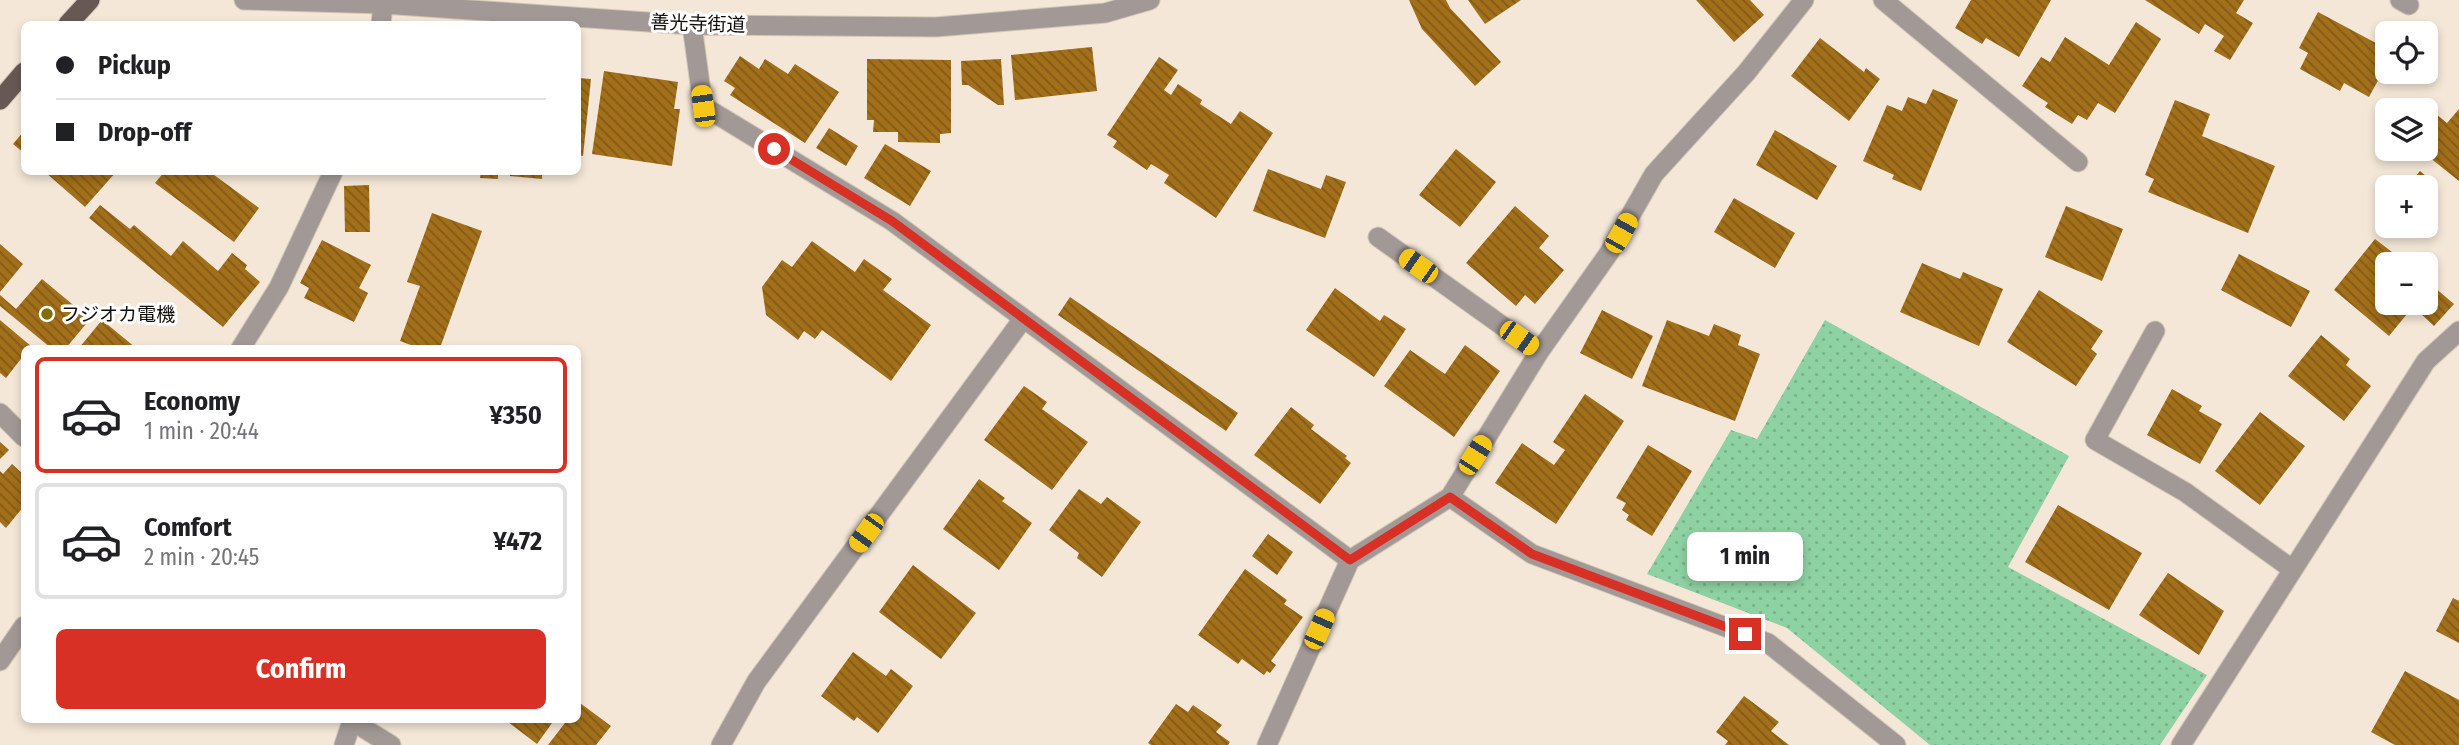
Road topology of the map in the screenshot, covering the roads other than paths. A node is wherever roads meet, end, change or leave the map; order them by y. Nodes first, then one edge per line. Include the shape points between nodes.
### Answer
1 (90, 0) edge
2 (244, 0) edge
3 (1150, 0) edge
4 (1804, 0) edge
5 (1883, 0) edge
6 (383, 5) junction
7 (71, 21) edge
8 (381, 21) edge
9 (692, 25) junction
10 (21, 76) edge
11 (0, 100) edge
12 (2078, 162) dead end
13 (332, 175) edge
14 (1378, 237) dead end
15 (1023, 319) junction
16 (2155, 331) dead end
17 (2459, 331) edge
18 (243, 345) edge
19 (1539, 352) junction
20 (0, 413) edge
21 (21, 435) edge
22 (1450, 497) junction
23 (1350, 560) junction
24 (2292, 569) junction
25 (21, 630) edge
26 (0, 661) edge
27 (350, 723) edge
28 (356, 723) edge
29 (344, 745) edge
30 (391, 745) edge
31 (721, 745) edge
32 (1267, 745) edge
33 (1896, 745) edge
34 (2181, 745) edge

1 - 7 main road
2 - 6 street, 善光寺街道
3 - 9 street, 善光寺街道 via 1104,13 936,27
4 - 19 street via 1746,73 1654,174 1609,253
5 - 12 street
6 - 8 street
6 - 9 street, 善光寺街道
9 - 15 street via 703,106 892,221
10 - 11 main road
13 - 18 street via 279,287
14 - 19 street
15 - 23 street
15 - 31 street via 756,682
16 - 24 street via 2095,440 2185,492
17 - 24 street via 2426,361
19 - 22 street
20 - 21 street
22 - 23 street
22 - 33 street via 1532,554 1768,643
23 - 32 street
24 - 34 street
25 - 26 street
27 - 29 street
28 - 30 street

